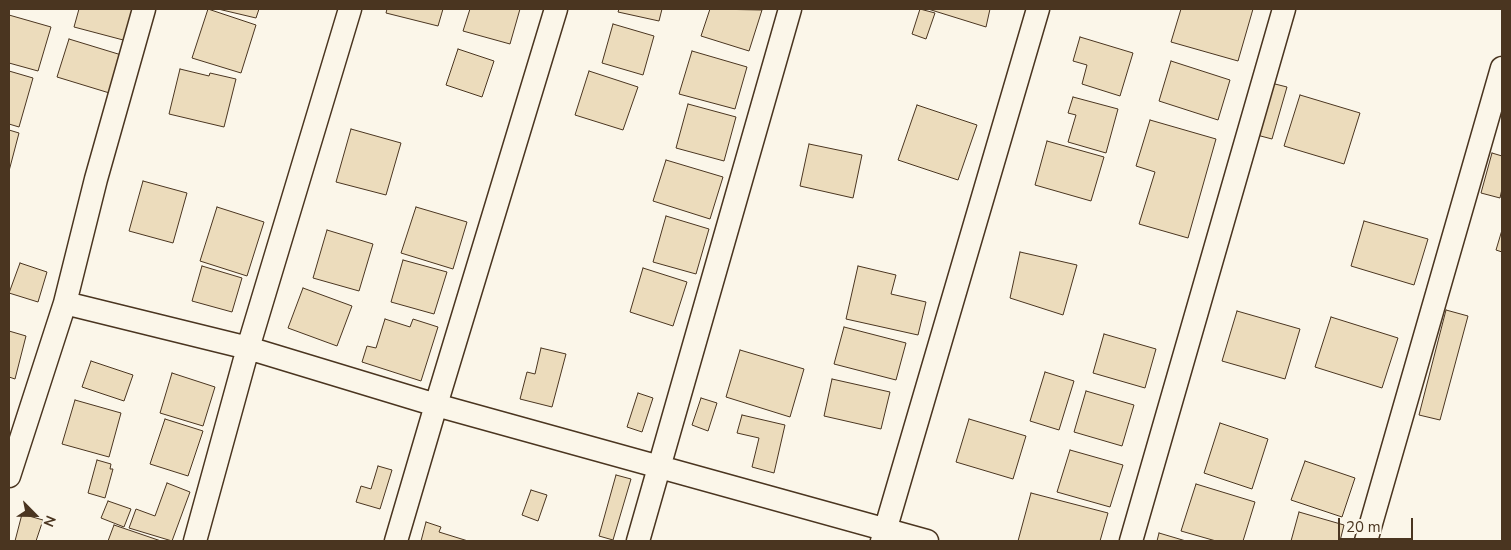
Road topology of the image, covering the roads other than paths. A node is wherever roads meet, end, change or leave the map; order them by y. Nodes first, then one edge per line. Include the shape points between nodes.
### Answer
1 (144, 9) edge
2 (350, 9) edge
3 (556, 9) edge
4 (790, 9) edge
5 (1038, 9) edge
6 (1284, 9) edge
7 (1502, 68) edge
8 (65, 303) junction
9 (248, 348) junction
10 (436, 405) junction
11 (659, 466) junction
12 (9, 476) edge
13 (884, 536) edge
14 (195, 541) edge
15 (396, 541) edge
16 (638, 541) edge
17 (927, 541) edge
18 (1130, 541) edge
19 (1366, 541) edge

1 - 8 street
2 - 9 street
3 - 10 street
4 - 11 street
5 - 13 street
6 - 18 street
7 - 19 street
8 - 9 street
8 - 12 street
9 - 10 street
9 - 14 street
10 - 11 street
10 - 15 street
11 - 13 street
11 - 16 street
13 - 17 street

